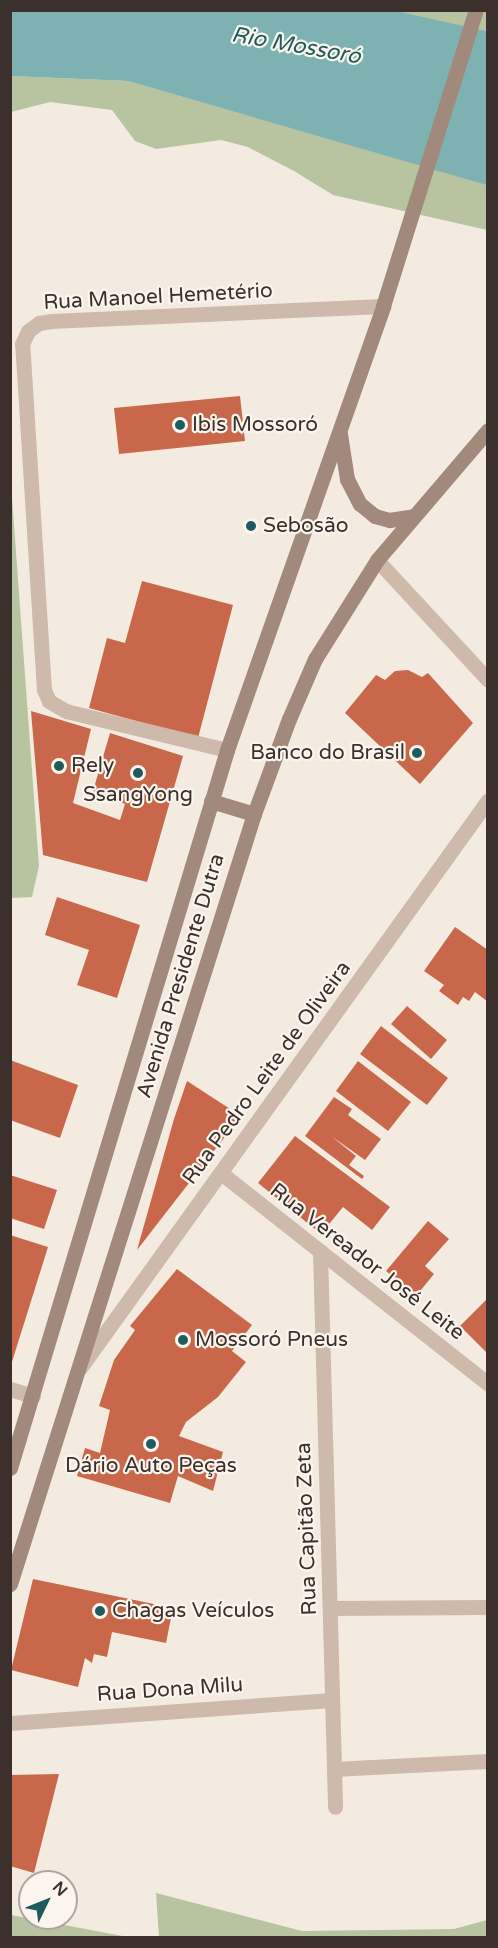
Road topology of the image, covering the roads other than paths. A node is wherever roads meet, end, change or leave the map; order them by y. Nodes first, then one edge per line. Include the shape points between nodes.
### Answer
1 (476, 10) edge
2 (383, 306) junction
3 (340, 428) junction
4 (488, 430) edge
5 (414, 516) junction
6 (377, 560) junction
7 (488, 680) edge
8 (227, 750) junction
9 (488, 800) edge
10 (211, 801) junction
11 (254, 814) junction
12 (221, 1173) junction
13 (320, 1251) junction
14 (80, 1368) junction
15 (488, 1384) edge
16 (10, 1389) edge
17 (33, 1396) junction
18 (10, 1468) edge
19 (17, 1545) edge
20 (10, 1584) edge
21 (488, 1607) edge
22 (330, 1608) junction
23 (332, 1700) junction
24 (10, 1723) edge
25 (488, 1761) edge
26 (334, 1769) junction
27 (335, 1807) dead end

1 - 2 main road, Avenida Presidente Dutra
2 - 3 main road, Avenida Presidente Dutra
2 - 8 street, Rua Manoel Hemetério via 51,321 28,331 22,344 44,690 49,701 66,711
3 - 5 main road via 347,479 360,504 375,516 389,520
3 - 8 main road, Avenida Presidente Dutra
4 - 5 main road, Avenida Presidente Dutra
5 - 6 main road, Avenida Presidente Dutra
6 - 7 street
6 - 11 main road, Avenida Presidente Dutra via 315,658
8 - 10 main road, Avenida Presidente Dutra
9 - 12 street, Rua Pedro Leite de Oliveira
10 - 11 main road
10 - 17 main road, Avenida Presidente Dutra
11 - 14 main road, Avenida Presidente Dutra
12 - 13 street, Rua Vereador José Leite
12 - 14 street, Rua Pedro Leite de Oliveira
13 - 15 street, Rua Vereador José Leite
13 - 22 street, Rua Capitão Zeta
14 - 19 main road, Avenida Presidente Dutra
16 - 17 street
17 - 18 main road, Avenida Presidente Dutra
19 - 20 main road, Avenida Presidente Dutra
21 - 22 street
22 - 23 street, Rua Capitão Zeta
23 - 24 street, Rua Dona Milu
23 - 26 street, Rua Capitão Zeta
25 - 26 street
26 - 27 street, Rua Capitão Zeta

